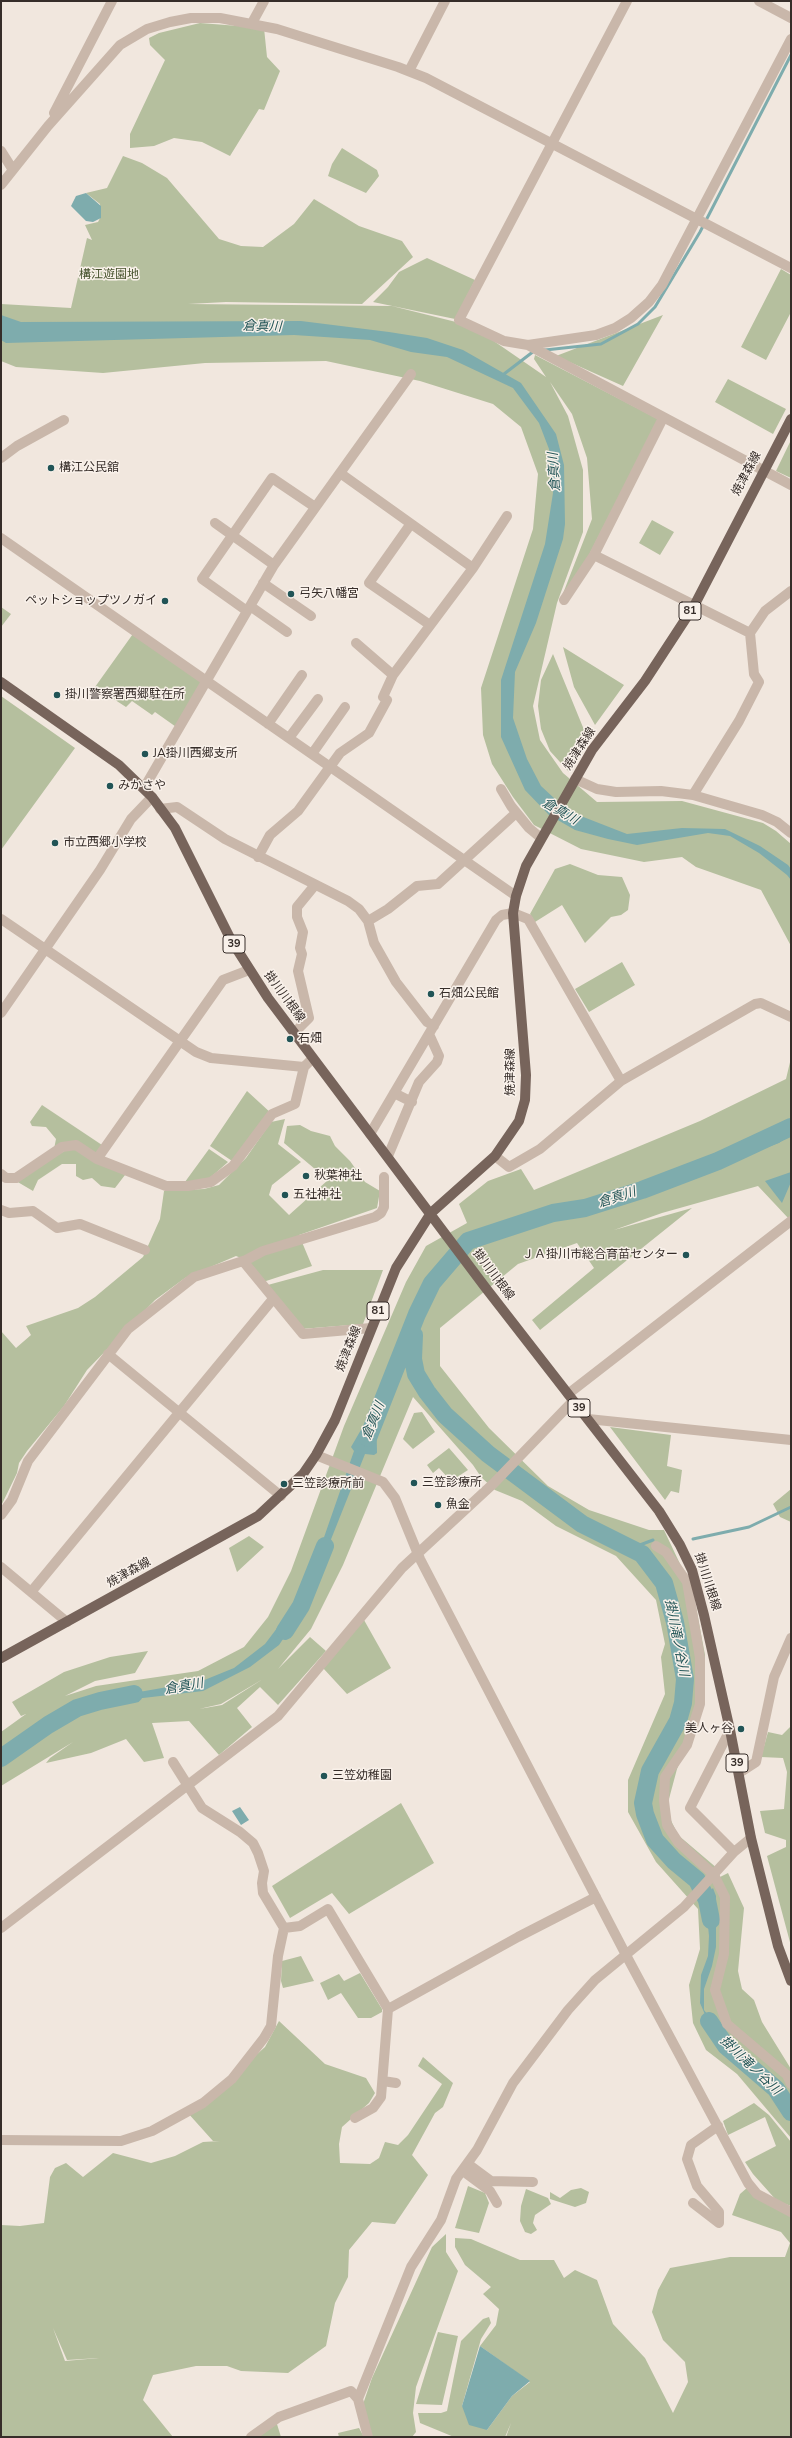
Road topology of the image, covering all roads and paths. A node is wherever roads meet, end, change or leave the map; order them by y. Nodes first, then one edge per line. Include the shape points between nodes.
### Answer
1 (112, 1) edge
2 (264, 1) edge
3 (445, 1) edge
4 (627, 1) edge
5 (759, 1) edge
6 (791, 18) edge
7 (252, 23) junction
8 (791, 39) edge
9 (409, 71) junction
10 (48, 126) junction
11 (552, 143) junction
12 (1, 151) edge
13 (13, 170) junction
14 (1, 185) edge
15 (699, 219) junction
16 (791, 268) edge
17 (530, 346) junction
18 (411, 374) dead end
19 (663, 418) junction
20 (791, 419) edge
21 (64, 420) dead end
22 (1, 458) edge
23 (764, 470) junction
24 (340, 473) junction
25 (791, 485) edge
26 (315, 507) junction
27 (507, 516) dead end
28 (215, 523) dead end
29 (410, 525) junction
30 (232, 536) junction
31 (1, 538) edge
32 (594, 555) junction
33 (274, 565) junction
34 (473, 568) junction
35 (263, 583) junction
36 (791, 591) edge
37 (564, 600) dead end
38 (694, 606) junction
39 (249, 608) junction
40 (312, 616) dead end
41 (430, 625) junction
42 (287, 632) dead end
43 (750, 633) junction
44 (356, 643) dead end
45 (302, 675) dead end
46 (393, 675) junction
47 (207, 681) junction
48 (1, 682) edge
49 (318, 699) dead end
50 (345, 707) dead end
51 (268, 724) junction
52 (289, 738) junction
53 (312, 754) junction
54 (330, 766) junction
55 (575, 779) junction
56 (144, 788) junction
57 (501, 789) dead end
58 (693, 795) junction
59 (152, 797) junction
60 (160, 809) junction
61 (516, 813) junction
62 (791, 833) edge
63 (542, 836) junction
64 (258, 857) junction
65 (466, 860) junction
66 (315, 885) junction
67 (516, 896) junction
68 (513, 913) junction
69 (1, 919) edge
70 (368, 921) junction
71 (46, 950) junction
72 (249, 970) junction
73 (1, 1013) edge
74 (791, 1017) edge
75 (432, 1030) junction
76 (294, 1033) junction
77 (179, 1040) junction
78 (312, 1059) junction
79 (304, 1066) junction
80 (621, 1081) junction
81 (394, 1092) junction
82 (412, 1102) junction
83 (370, 1134) junction
84 (388, 1156) junction
85 (495, 1156) junction
86 (97, 1159) junction
87 (1, 1174) edge
88 (384, 1177) dead end
89 (1, 1210) edge
90 (431, 1213) junction
91 (791, 1221) edge
92 (145, 1250) dead end
93 (243, 1261) junction
94 (273, 1299) junction
95 (371, 1328) junction
96 (108, 1354) junction
97 (571, 1398) junction
98 (180, 1412) junction
99 (588, 1419) junction
100 (791, 1440) edge
101 (316, 1455) junction
102 (281, 1496) junction
103 (1, 1515) edge
104 (656, 1546) dead end
105 (418, 1553) junction
106 (1, 1567) edge
107 (31, 1592) junction
108 (67, 1622) junction
109 (791, 1638) edge
110 (1, 1658) edge
111 (730, 1730) junction
112 (173, 1762) dead end
113 (739, 1773) junction
114 (187, 1787) junction
115 (751, 1838) junction
116 (734, 1852) junction
117 (712, 1878) junction
118 (596, 1897) junction
119 (1, 1928) edge
120 (284, 1928) junction
121 (626, 1955) junction
122 (791, 1982) edge
123 (388, 2009) junction
124 (383, 2081) junction
125 (396, 2083) dead end
126 (791, 2084) edge
127 (355, 2118) dead end
128 (718, 2126) junction
129 (1, 2140) edge
130 (465, 2167) junction
131 (533, 2182) dead end
132 (497, 2203) dead end
133 (693, 2203) dead end
134 (791, 2212) edge
135 (358, 2399) junction
136 (251, 2437) edge
137 (368, 2437) edge

1 - 10 street
2 - 7 street
3 - 9 street
4 - 11 street
5 - 6 street
7 - 9 street
7 - 10 street via 220,18 191,18 147,29 120,45
8 - 15 street
9 - 11 street
10 - 13 street
11 - 15 street
11 - 17 street via 459,320 504,341 515,341
12 - 13 street
13 - 14 street
15 - 16 street
15 - 17 street via 662,285 632,318 596,335
17 - 19 street
18 - 24 street
19 - 23 street
19 - 32 street
20 - 23 main road, 焼津森線 / 81
21 - 22 street via 17,446
23 - 25 street
23 - 38 main road, 焼津森線 / 81
24 - 26 street
24 - 29 street
26 - 30 street via 272,478
26 - 33 street
27 - 34 street
28 - 30 street
29 - 34 street
29 - 41 street via 369,583
30 - 33 street
30 - 39 street via 202,579
31 - 47 street
32 - 37 street
32 - 38 street
33 - 35 street
34 - 41 street
35 - 39 street
35 - 40 street
36 - 43 street via 765,611
38 - 43 street
38 - 55 main road, 焼津森線 / 81 via 645,681 592,750
39 - 42 street
39 - 47 street
41 - 46 street
43 - 58 street via 754,674 759,682 739,721
44 - 46 street
45 - 51 street
46 - 54 street via 383,697 387,700 369,733 340,753
47 - 51 street
47 - 56 street
48 - 56 main road, 掛川川根線 / 39 via 119,765
49 - 52 street
50 - 53 street
51 - 52 street
52 - 53 street
53 - 54 street
54 - 64 street via 298,811 270,835
54 - 65 street
55 - 58 street via 597,789 616,792 661,791
55 - 63 main road, 焼津森線 / 81
56 - 59 main road, 掛川川根線 / 39
57 - 61 street
58 - 62 street via 762,815
59 - 60 main road, 掛川川根線 / 39
59 - 71 street via 131,819
60 - 64 street via 177,807 225,839
60 - 72 main road, 掛川川根線 / 39 via 174,828
61 - 63 street via 529,828
61 - 65 street
63 - 67 main road, 焼津森線 / 81 via 526,866
64 - 66 street
65 - 67 street
65 - 70 street via 438,884 417,886
66 - 70 street via 348,901 359,909
66 - 76 street via 297,907 303,932 298,971 309,1018
67 - 68 main road, 焼津森線 / 81
68 - 75 street via 502,915 496,920
68 - 80 street via 528,919
68 - 85 main road, 焼津森線 / 81 via 526,1088 519,1121
69 - 71 street
70 - 75 street via 374,943 396,982
71 - 73 street
71 - 77 street
72 - 76 main road, 掛川川根線 / 39
72 - 77 street via 223,980
74 - 80 street via 761,1003 756,1004
75 - 81 street
75 - 82 street via 439,1056 434,1066 419,1082
76 - 78 main road, 掛川川根線 / 39
77 - 79 street via 211,1058
77 - 86 street
78 - 79 street
78 - 83 main road, 掛川川根線 / 39
79 - 86 street via 295,1104 272,1114 233,1166 211,1182 166,1186
80 - 85 street via 540,1149 516,1164 509,1167
81 - 82 street
81 - 83 street
82 - 84 street
83 - 84 main road, 掛川川根線 / 39
84 - 90 main road, 掛川川根線 / 39
85 - 90 main road, 焼津森線 / 81
86 - 87 street via 76,1145 67,1146 16,1178 6,1178
88 - 93 street via 384,1207 375,1217 263,1251
89 - 92 street via 9,1213 32,1211 57,1228 80,1224
90 - 95 main road, 焼津森線 / 81 via 396,1268
90 - 97 main road, 掛川川根線 / 39
91 - 97 street
93 - 94 street
93 - 96 street via 194,1277 172,1292 128,1329
94 - 95 street via 303,1334
94 - 98 street
95 - 101 main road, 焼津森線 / 81 via 335,1420
96 - 98 street
96 - 103 street via 28,1461 12,1500
97 - 99 main road, 掛川川根線 / 39
97 - 105 street via 494,1483
98 - 102 street
98 - 107 street
99 - 100 street
99 - 111 main road, 掛川川根線 / 39 via 659,1511 680,1544 692,1570
101 - 102 main road, 焼津森線 / 81 via 303,1474
101 - 105 street via 383,1482 395,1498
102 - 108 main road, 焼津森線 / 81 via 258,1516 224,1537
104 - 117 street via 666,1552 687,1582 700,1658 700,1704 687,1745 665,1776 664,1801 667,1825 678,1842
105 - 114 street via 278,1716
105 - 118 street
106 - 107 street
107 - 108 street
108 - 110 main road, 焼津森線 / 81
109 - 113 street via 774,1677 756,1762
111 - 113 main road, 掛川川根線 / 39
111 - 116 street via 690,1808
112 - 114 street
113 - 115 main road, 掛川川根線 / 39
114 - 119 street
114 - 120 street via 202,1808 219,1817 253,1843 264,1871 263,1893
115 - 116 street
115 - 122 main road, 掛川川根線 / 39 via 778,1946
116 - 117 street
117 - 121 street via 684,1907
117 - 126 street via 725,1897 724,1954 715,1990 726,2024 787,2075
118 - 121 street
118 - 123 street
120 - 123 street via 300,1926 328,1909
120 - 129 street via 278,1956 271,2026 232,2079 203,2102 152,2131 120,2141
121 - 128 street
121 - 130 street via 595,1980 568,2010 513,2083
123 - 124 street
124 - 125 street
124 - 127 street via 381,2097 373,2108
128 - 133 street via 691,2145 687,2158 697,2186 718,2212 719,2223
128 - 134 street via 748,2184 757,2194
130 - 131 street via 491,2181
130 - 132 street via 490,2191
130 - 135 street via 453,2186 441,2220 411,2267
135 - 136 street via 351,2392 279,2417
135 - 137 street

